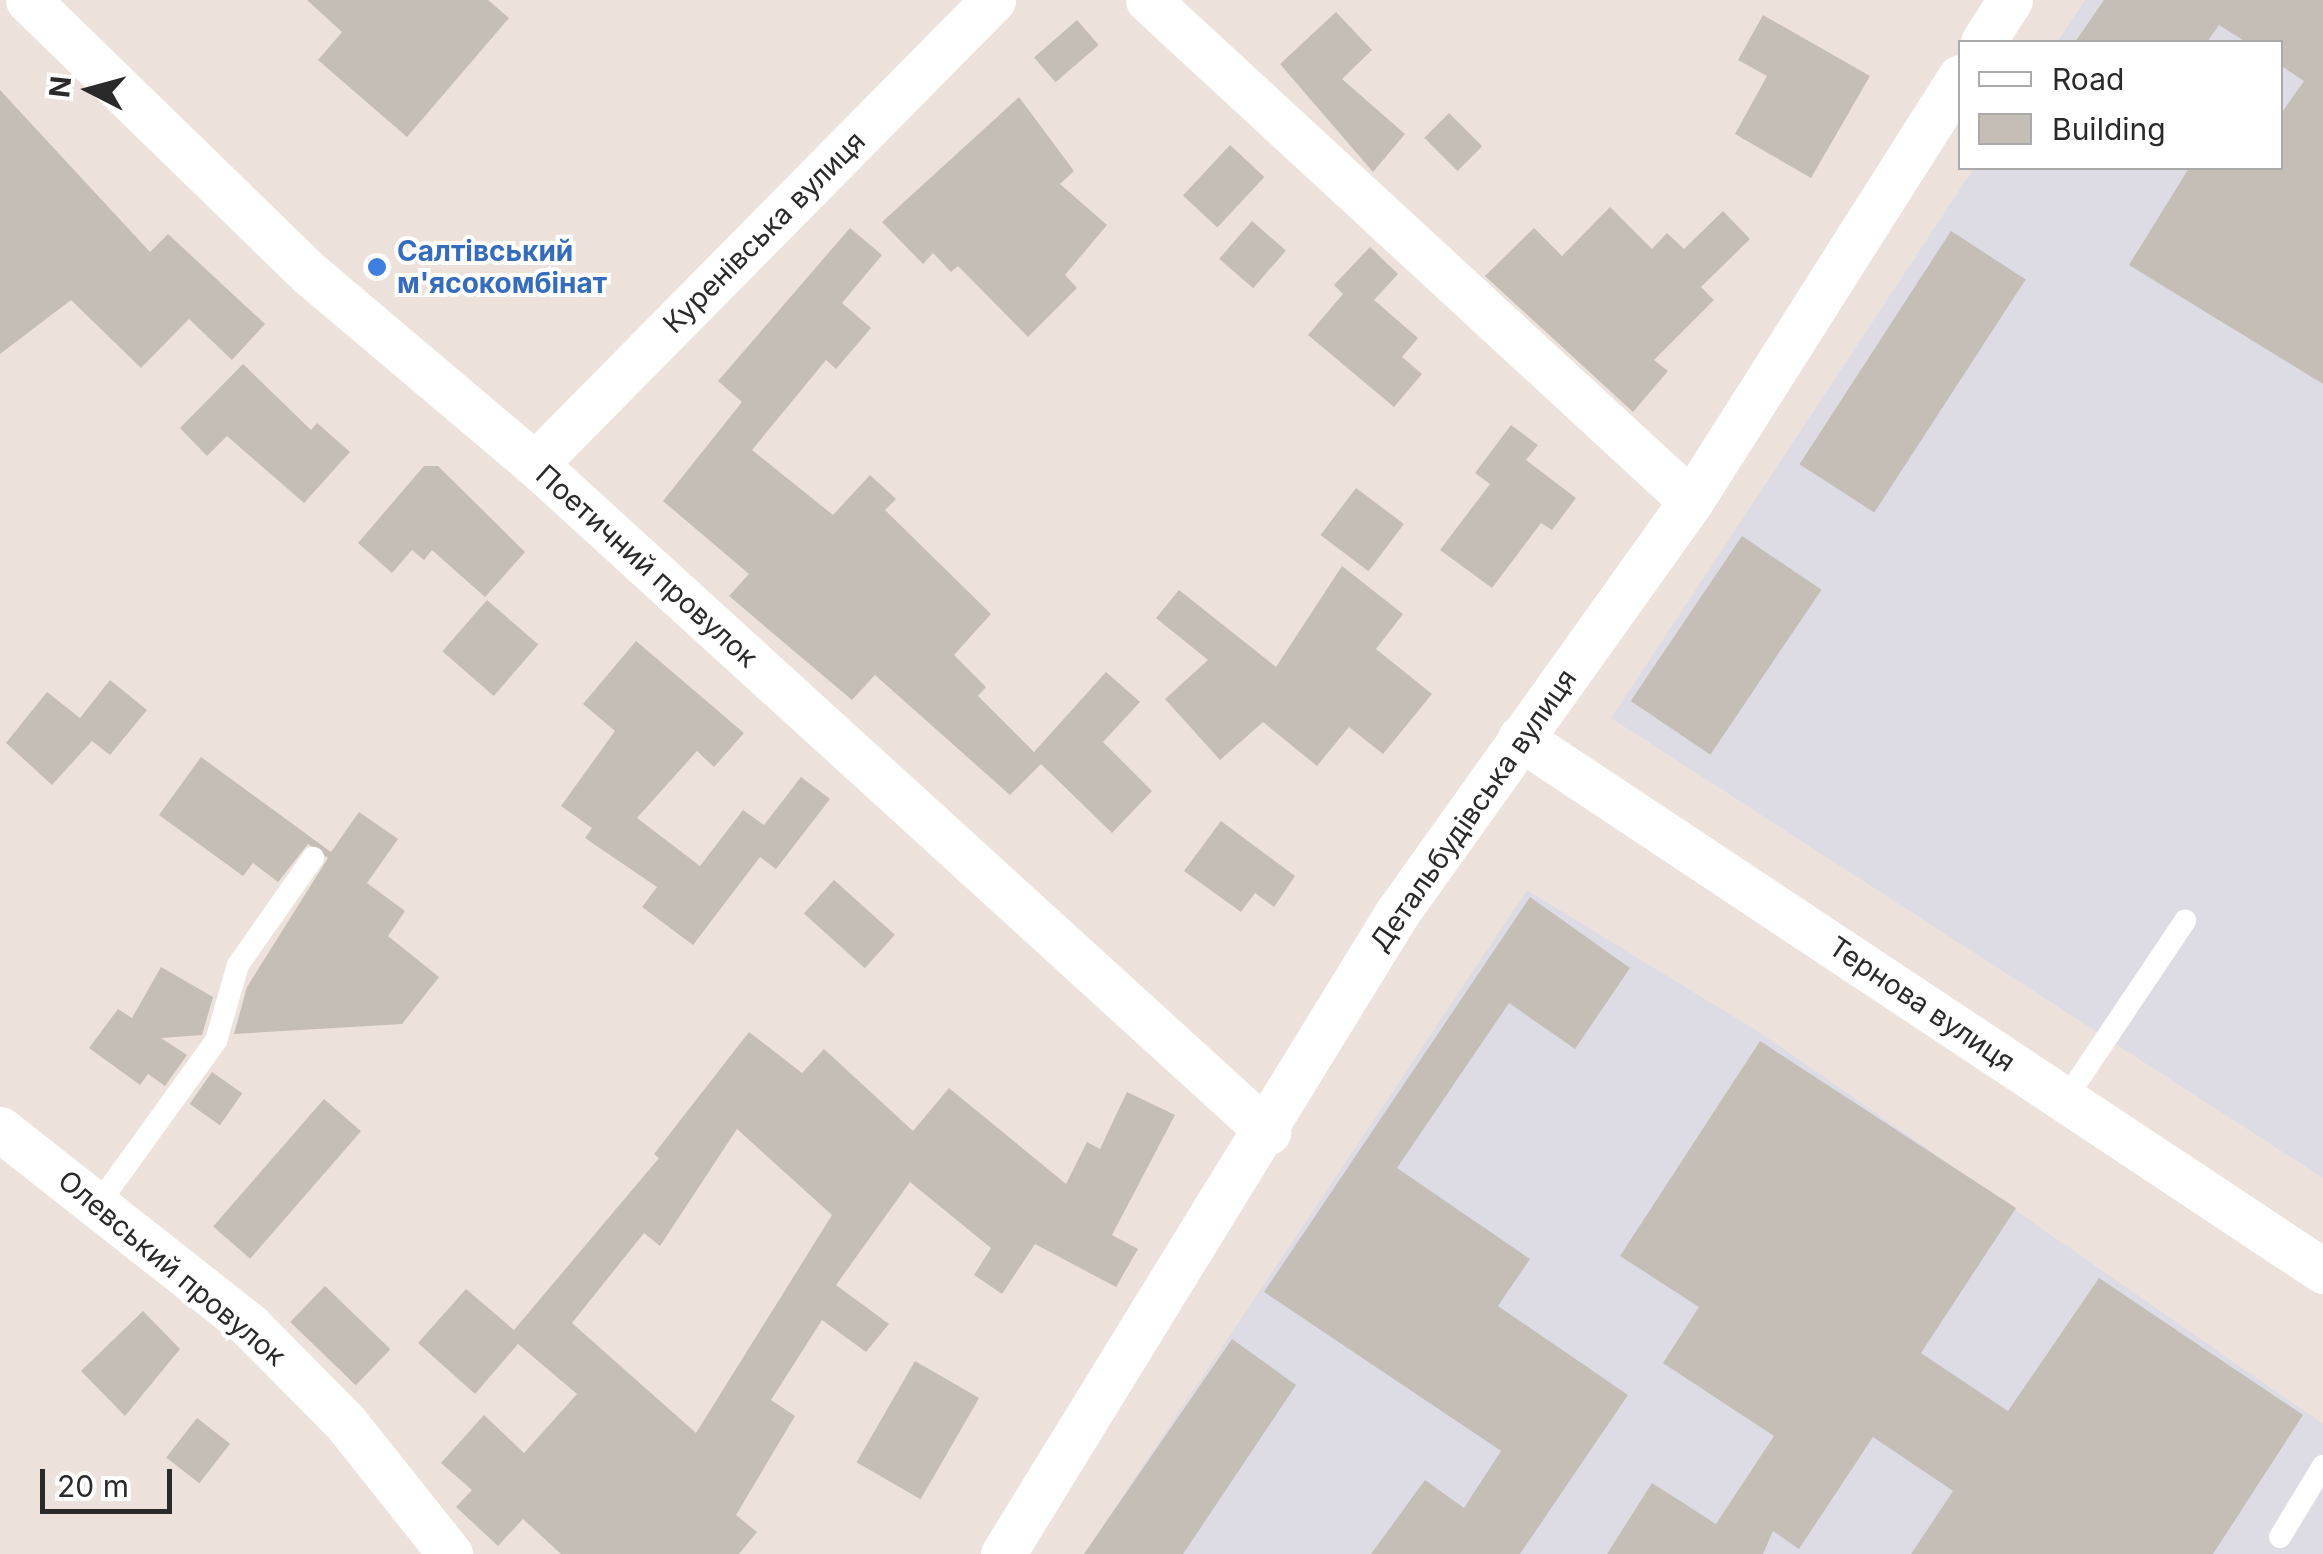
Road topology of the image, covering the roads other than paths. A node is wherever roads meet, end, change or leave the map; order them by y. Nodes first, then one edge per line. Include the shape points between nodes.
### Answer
1 (28, 0) edge
2 (992, 0) edge
3 (1148, 0) edge
4 (2010, 0) edge
5 (1984, 40) edge
6 (1958, 80) edge
7 (535, 464) junction
8 (1691, 501) junction
9 (1520, 738) junction
10 (313, 858) dead end
11 (2184, 921) dead end
12 (2065, 1100) junction
13 (0, 1128) edge
14 (1268, 1132) junction
15 (99, 1203) junction
16 (2323, 1271) edge
17 (2323, 1466) edge
18 (2280, 1537) dead end
19 (450, 1554) edge
20 (1004, 1554) edge

1 - 7 street, Поетичний провулок via 310,274
2 - 7 street, Куренівська вулиця
3 - 8 street
4 - 5 street
6 - 8 street, Детальбудівська вулиця
7 - 14 street, Поетичний провулок
8 - 9 street, Детальбудівська вулиця
9 - 12 street, Тернова вулиця
9 - 14 street, Детальбудівська вулиця via 1397,913
10 - 15 lane via 238,964 216,1041
11 - 12 lane
12 - 16 street, Тернова вулиця
13 - 15 street, Олевський провулок
14 - 20 street, Детальбудівська вулиця
15 - 19 street, Олевський провулок via 250,1326 345,1422
17 - 18 lane

